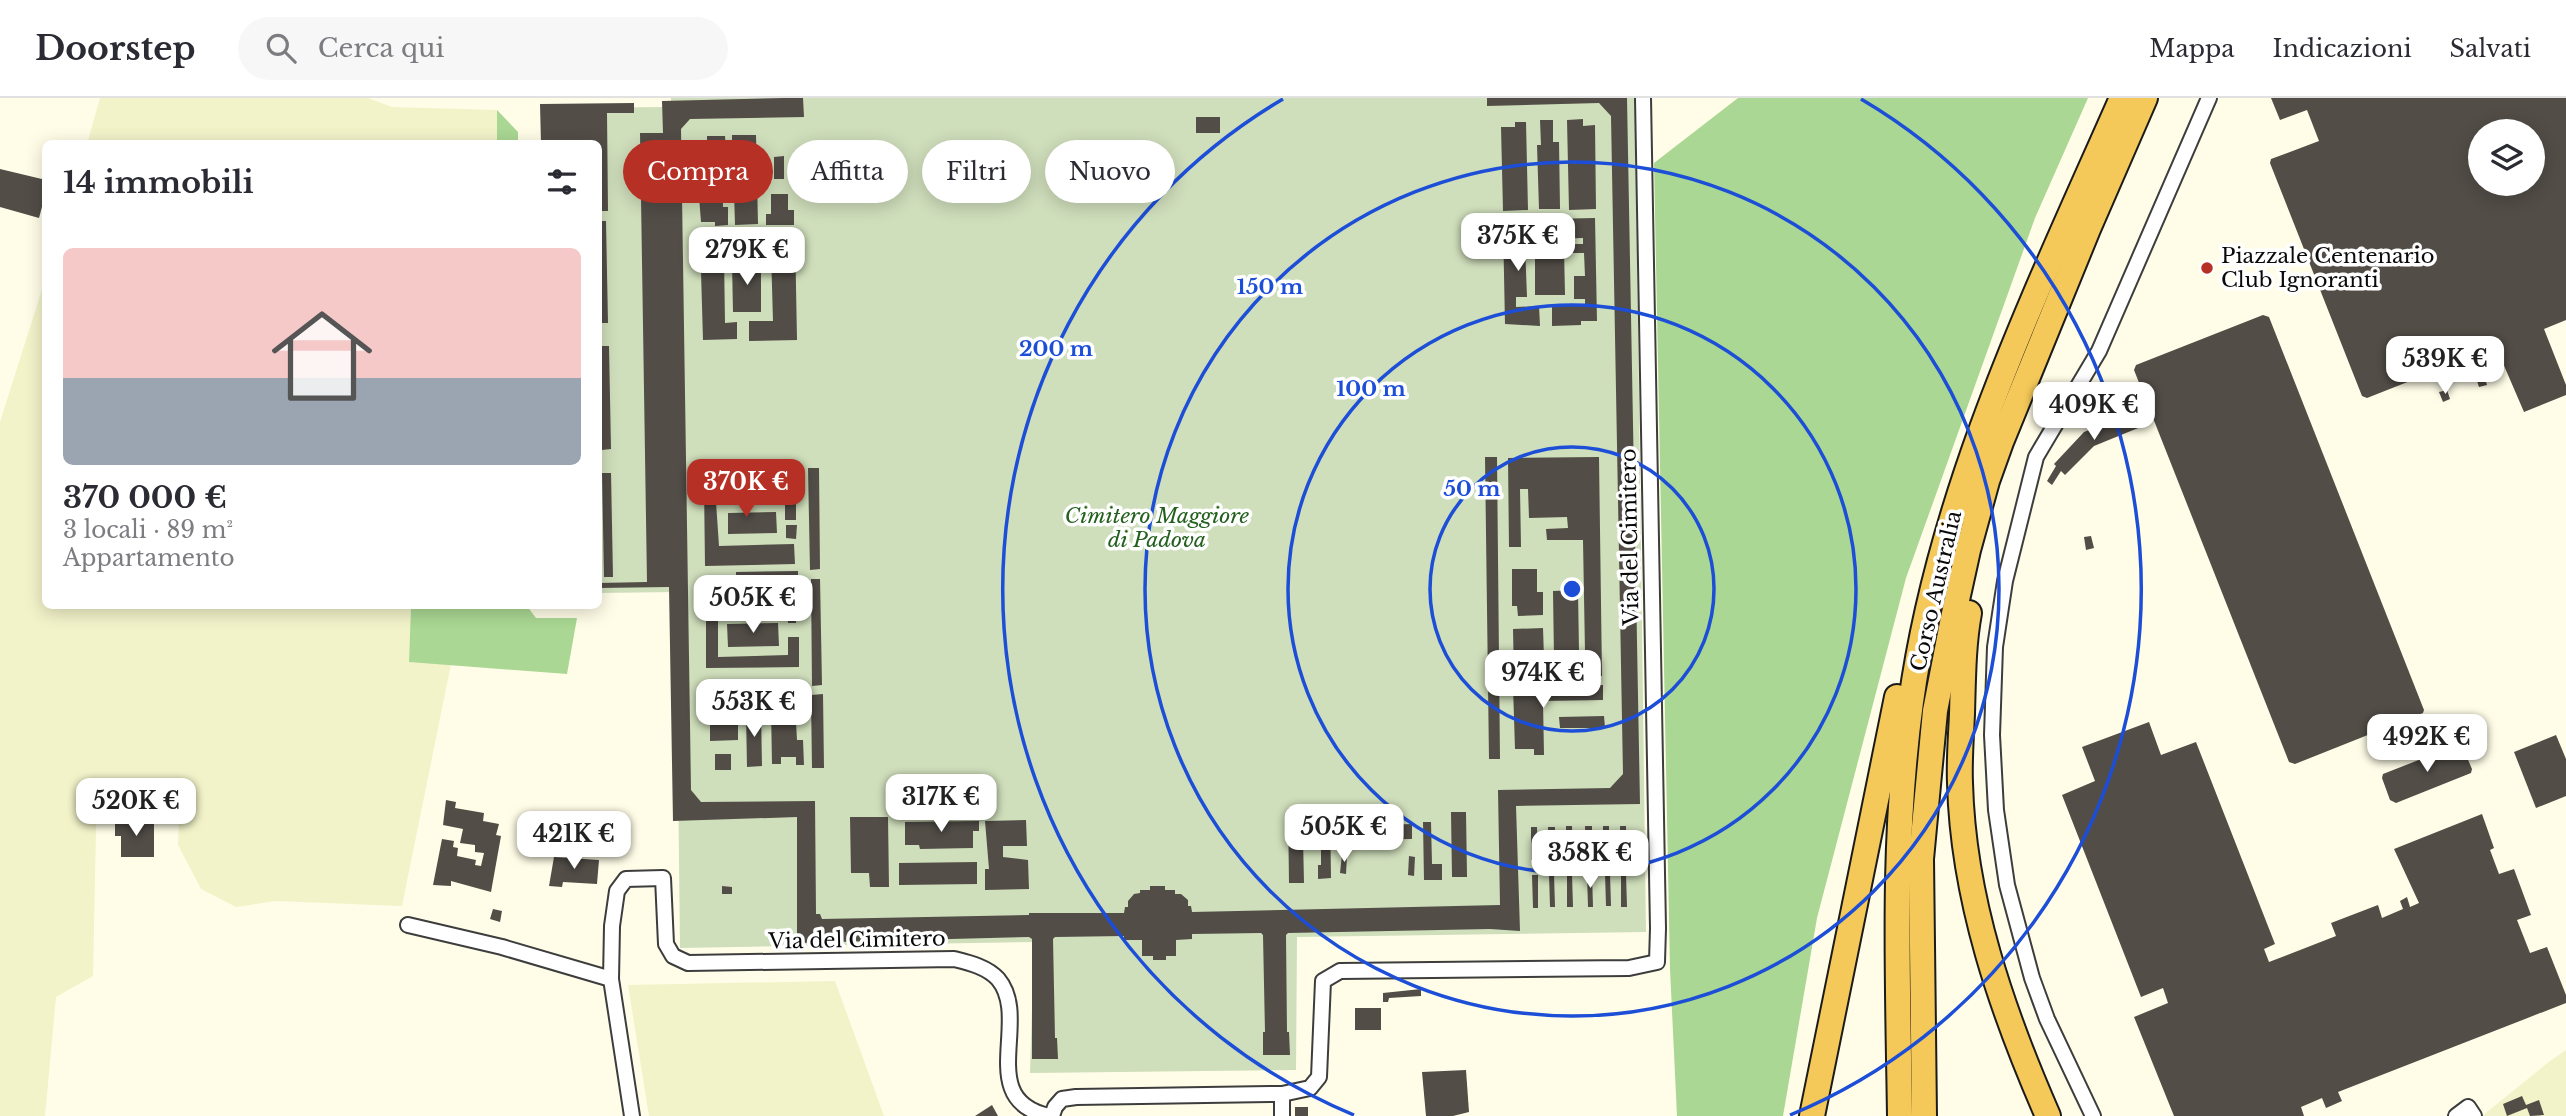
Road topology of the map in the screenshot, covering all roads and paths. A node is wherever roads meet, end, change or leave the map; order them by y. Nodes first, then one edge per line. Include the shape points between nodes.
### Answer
1 (1643, 98) edge
2 (2122, 98) edge
3 (2145, 98) edge
4 (2209, 98) edge
5 (1976, 478) junction
6 (408, 925) dead end
7 (611, 979) junction
8 (1282, 1094) junction
9 (632, 1116) edge
10 (1050, 1116) edge
11 (1282, 1116) edge
12 (1812, 1116) edge
13 (1900, 1116) edge
14 (1924, 1116) edge
15 (2048, 1116) edge
16 (2093, 1116) edge
17 (2456, 1116) edge
18 (2474, 1116) edge

1 - 8 street, Via del Cimitero via 1657,962 1629,968 1340,971 1324,981 1319,1077 1310,1088
2 - 5 highway, Corso Australia via 1984,419
3 - 5 highway, Corso Australia
4 - 16 street via 2099,351 2036,457 2005,580 1995,647 1992,736 2007,885 2047,1019
5 - 12 highway via 1937,537 1905,662
5 - 13 highway, Corso Australia via 1934,584 1911,701 1898,929
5 - 14 highway, Corso Australia via 1968,550 1935,711 1927,785 1921,859
5 - 15 highway via 1979,558 1967,625 1959,783 1967,860 1991,972
6 - 7 street
7 - 9 street
7 - 10 street, Via del Cimitero via 617,891 626,879 663,878 666,944 673,957 688,963 954,959 979,966 997,978 1007,995 1010,1086 1022,1106
8 - 10 street, Via del Cimitero via 1076,1097 1062,1099
8 - 11 street
17 - 18 street via 2468,1107

